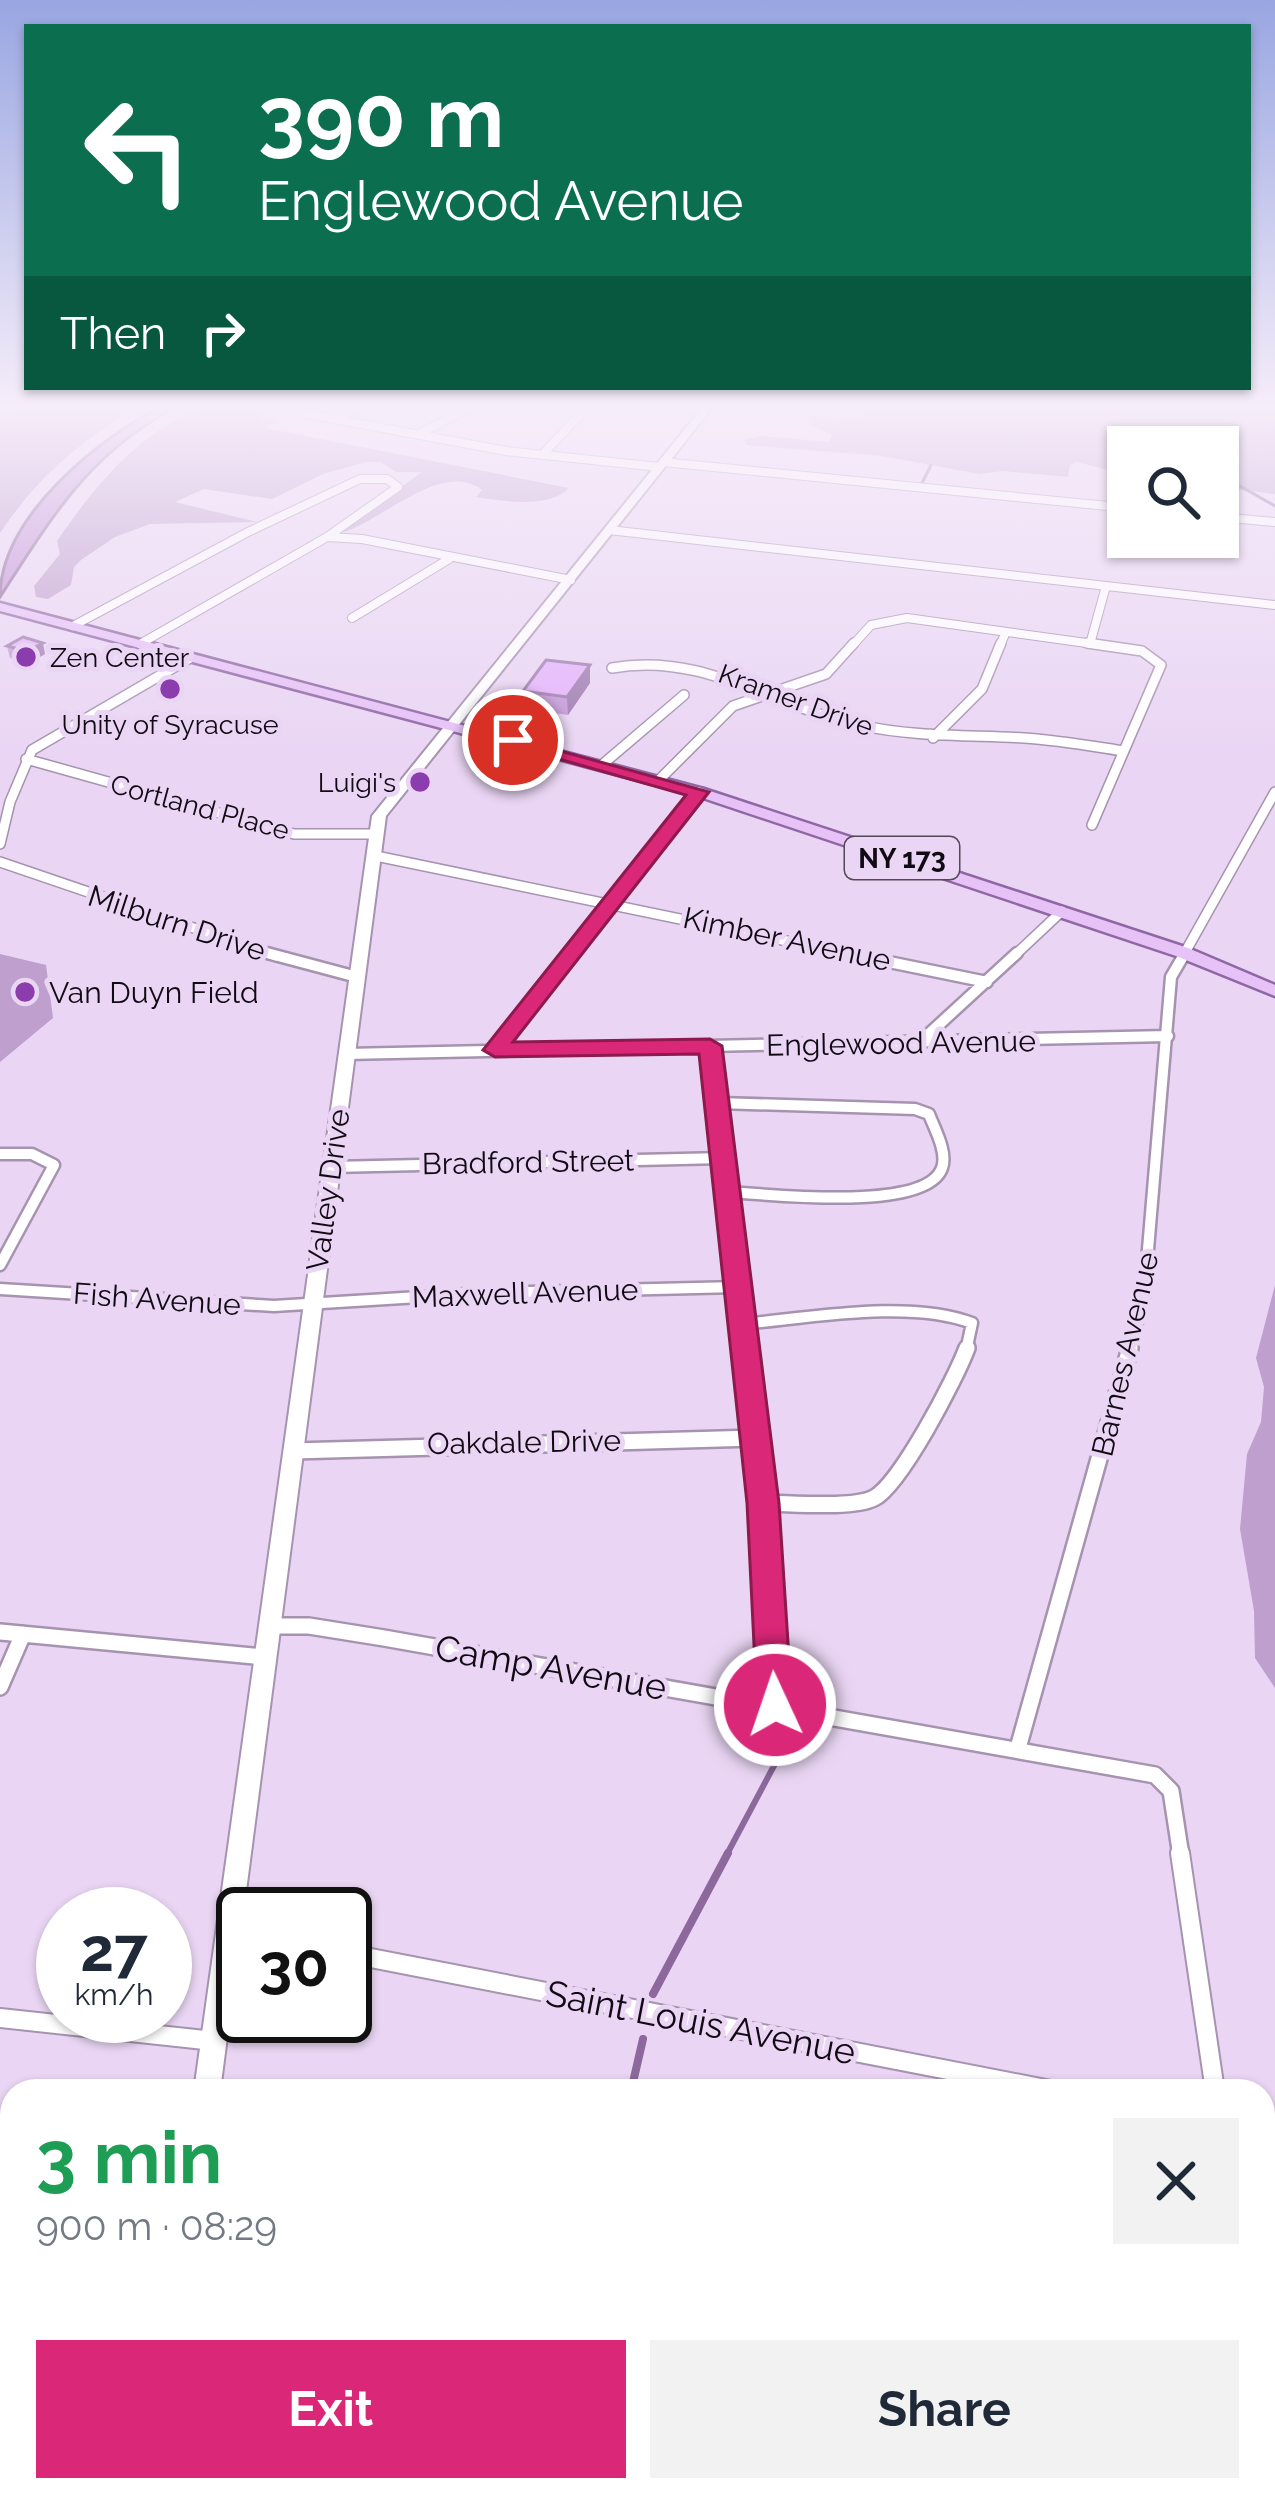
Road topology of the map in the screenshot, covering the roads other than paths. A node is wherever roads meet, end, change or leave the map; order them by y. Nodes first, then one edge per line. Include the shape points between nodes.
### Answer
1 (274, 520) edge
2 (352, 520) edge
3 (617, 520) edge
4 (609, 530) junction
5 (327, 537) junction
6 (449, 558) junction
7 (571, 580) junction
8 (1106, 586) junction
9 (1275, 605) edge
10 (0, 607) edge
11 (352, 618) dead end
12 (73, 626) junction
13 (1005, 634) junction
14 (140, 644) junction
15 (1090, 644) junction
16 (190, 658) junction
17 (612, 668) dead end
18 (765, 692) junction
19 (684, 695) dead end
20 (452, 724) junction
21 (933, 738) junction
22 (1124, 751) junction
23 (26, 759) junction
24 (603, 764) junction
25 (658, 780) junction
26 (699, 792) junction
27 (1275, 792) edge
28 (1092, 825) dead end
29 (0, 844) edge
30 (376, 845) junction
31 (0, 862) edge
32 (613, 902) junction
33 (1062, 911) junction
34 (1182, 952) junction
35 (357, 977) junction
36 (987, 982) junction
37 (1275, 991) edge
38 (1168, 1036) junction
39 (919, 1043) junction
40 (710, 1046) junction
41 (495, 1050) junction
42 (346, 1054) junction
43 (718, 1103) junction
44 (0, 1154) edge
45 (724, 1158) junction
46 (331, 1167) junction
47 (728, 1192) junction
48 (0, 1265) edge
49 (738, 1287) junction
50 (0, 1289) edge
51 (313, 1300) junction
52 (742, 1324) junction
53 (755, 1438) junction
54 (292, 1450) junction
55 (763, 1503) junction
56 (268, 1625) junction
57 (0, 1632) edge
58 (23, 1634) junction
59 (264, 1657) junction
60 (0, 1687) edge
61 (775, 1705) junction
62 (1018, 1748) junction
63 (241, 1887) edge
64 (372, 1958) edge
65 (0, 2018) edge
66 (216, 2032) edge
67 (214, 2042) junction
68 (209, 2079) edge
69 (994, 2079) edge
70 (1213, 2079) edge

1 - 12 street
2 - 5 street
3 - 4 main road, Valley Drive
4 - 7 main road, Valley Drive
4 - 8 street
5 - 6 street
5 - 14 street
6 - 7 street
6 - 11 street
7 - 20 main road, Valley Drive
8 - 9 street
8 - 15 street
10 - 12 main road, NY 173
12 - 14 main road, NY 173
13 - 15 street
13 - 18 street via 884,620 826,674
13 - 21 street via 982,689
14 - 16 main road, NY 173
15 - 22 street via 1142,651 1162,665
16 - 20 main road, NY 173
16 - 23 street
17 - 18 street, Kramer Drive via 695,665
18 - 21 street, Kramer Drive via 869,729
18 - 25 street via 717,718
19 - 24 street
20 - 24 main road, NY 173
20 - 30 main road, Valley Drive via 386,802
21 - 22 street, Kramer Drive via 1024,738
22 - 28 street
23 - 29 street
23 - 30 street, Cortland Place via 294,834
24 - 25 main road, NY 173
25 - 26 main road, NY 173
26 - 32 street
26 - 33 main road, NY 173
27 - 34 street, Barnes Avenue
30 - 32 street, Kimber Avenue
30 - 35 main road, Valley Drive
31 - 35 street, Milburn Drive
32 - 36 street, Kimber Avenue
32 - 41 street
33 - 34 main road, NY 173
33 - 36 street
34 - 37 main road, NY 173
34 - 38 street, Barnes Avenue via 1171,977
35 - 42 main road, Valley Drive
36 - 39 street
38 - 39 street, Englewood Avenue
38 - 62 street, Barnes Avenue via 1144,1297
39 - 40 street, Englewood Avenue
40 - 41 street, Englewood Avenue
40 - 43 street
41 - 42 street, Englewood Avenue
42 - 46 main road, Valley Drive
43 - 45 street
43 - 47 street via 915,1109 929,1114 943,1161 935,1182 916,1192
44 - 48 street via 54,1165
45 - 46 street, Bradford Street
45 - 47 street
46 - 51 main road, Valley Drive
47 - 49 street
49 - 51 street, Maxwell Avenue
49 - 52 street
50 - 51 street, Fish Avenue via 242,1305
51 - 54 main road, Valley Drive
52 - 53 street
52 - 55 street via 911,1314 955,1314 972,1323 953,1376 874,1500
53 - 54 street, Oakdale Drive
53 - 55 street
54 - 56 main road, Valley Drive
55 - 61 street
56 - 59 main road, Valley Drive
56 - 61 street, Camp Avenue via 309,1625
57 - 58 street
58 - 59 street
58 - 60 street
59 - 63 main road, Valley Drive
61 - 62 street, Camp Avenue
62 - 70 street, Camp Avenue via 1156,1775 1171,1791
64 - 69 street, Saint Louis Avenue
65 - 67 street
66 - 67 main road, Valley Drive
67 - 68 main road, Valley Drive

